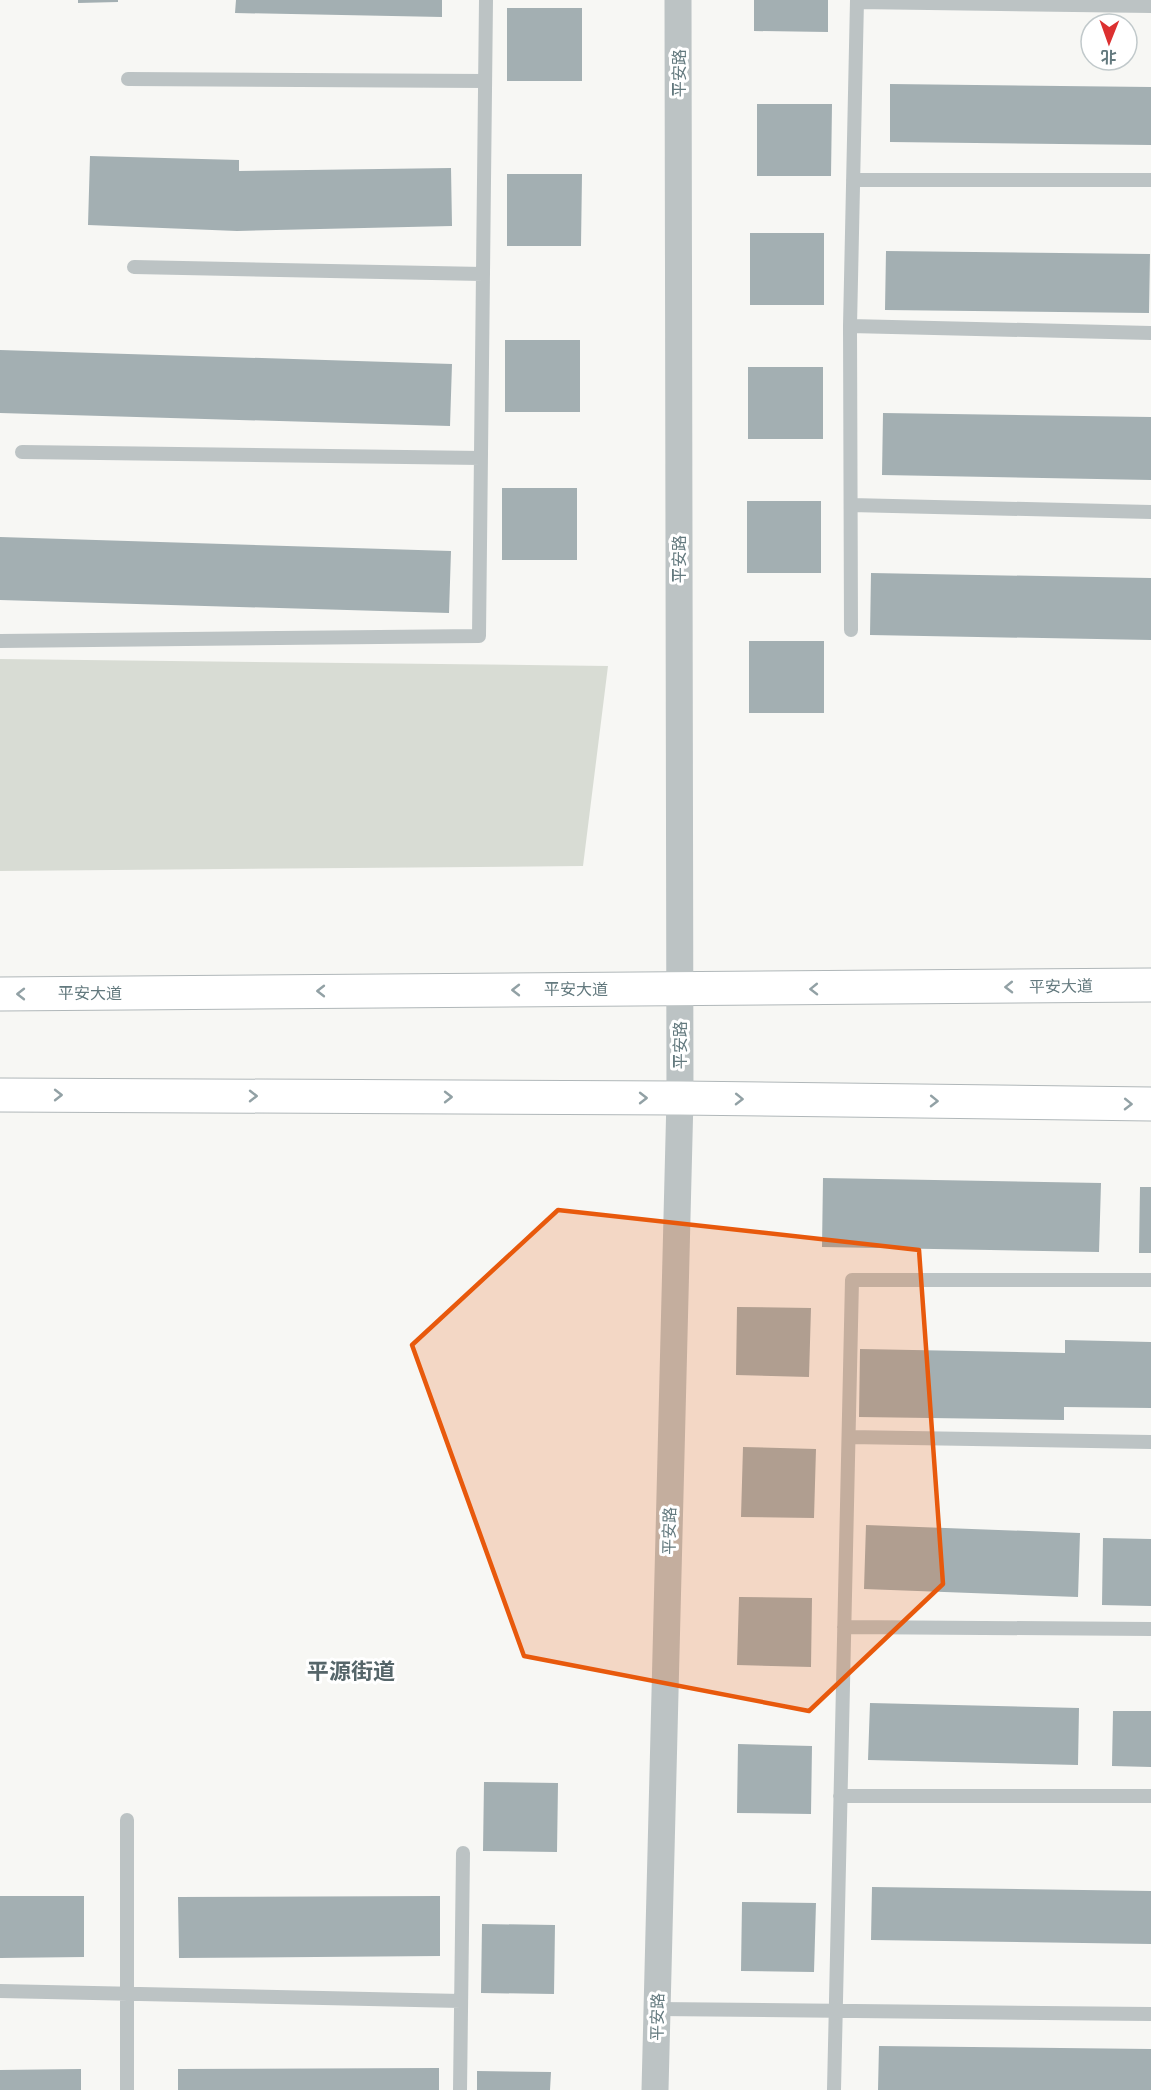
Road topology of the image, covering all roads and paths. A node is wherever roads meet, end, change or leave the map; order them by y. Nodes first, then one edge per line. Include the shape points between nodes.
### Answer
1 (486, 0) edge
2 (678, 0) edge
3 (857, 1) edge
4 (1151, 6) edge
5 (128, 80) dead end
6 (485, 81) junction
7 (853, 180) junction
8 (1151, 180) edge
9 (134, 267) dead end
10 (483, 274) junction
11 (850, 326) junction
12 (1151, 333) edge
13 (22, 452) dead end
14 (481, 458) junction
15 (851, 505) junction
16 (1151, 513) edge
17 (851, 630) dead end
18 (0, 641) edge
19 (1151, 985) edge
20 (680, 988) junction
21 (0, 994) edge
22 (0, 1095) edge
23 (680, 1098) junction
24 (1151, 1104) edge
25 (1151, 1280) edge
26 (849, 1437) junction
27 (1151, 1442) edge
28 (844, 1627) junction
29 (1151, 1629) edge
30 (840, 1796) junction
31 (1151, 1796) edge
32 (127, 1820) dead end
33 (463, 1852) dead end
34 (0, 1990) edge
35 (127, 1994) junction
36 (461, 2001) junction
37 (657, 2009) junction
38 (835, 2010) junction
39 (1151, 2014) edge
40 (127, 2090) edge
41 (460, 2090) edge
42 (656, 2090) edge
43 (834, 2090) edge

1 - 6 lane
2 - 20 street, 平安路
3 - 4 lane
3 - 7 lane
5 - 6 lane
6 - 10 lane
7 - 8 lane
7 - 11 lane
9 - 10 lane
10 - 14 lane
11 - 12 lane
11 - 15 lane
13 - 14 lane
14 - 18 lane via 479,636
15 - 16 lane
15 - 17 lane
19 -> 20 main road, 平安大道
20 -> 21 main road, 平安大道
20 - 23 street, 平安路
22 -> 23 main road
23 -> 24 main road
23 - 37 street, 平安路
25 - 26 lane via 852,1280
26 - 27 lane
26 - 28 lane
28 - 29 lane
28 - 30 lane
30 - 31 lane
30 - 38 lane
32 - 35 lane
33 - 36 lane
34 - 35 lane
35 - 36 lane
35 - 40 lane
36 - 41 lane
37 - 38 lane
37 - 42 street, 平安路
38 - 39 lane
38 - 43 lane

